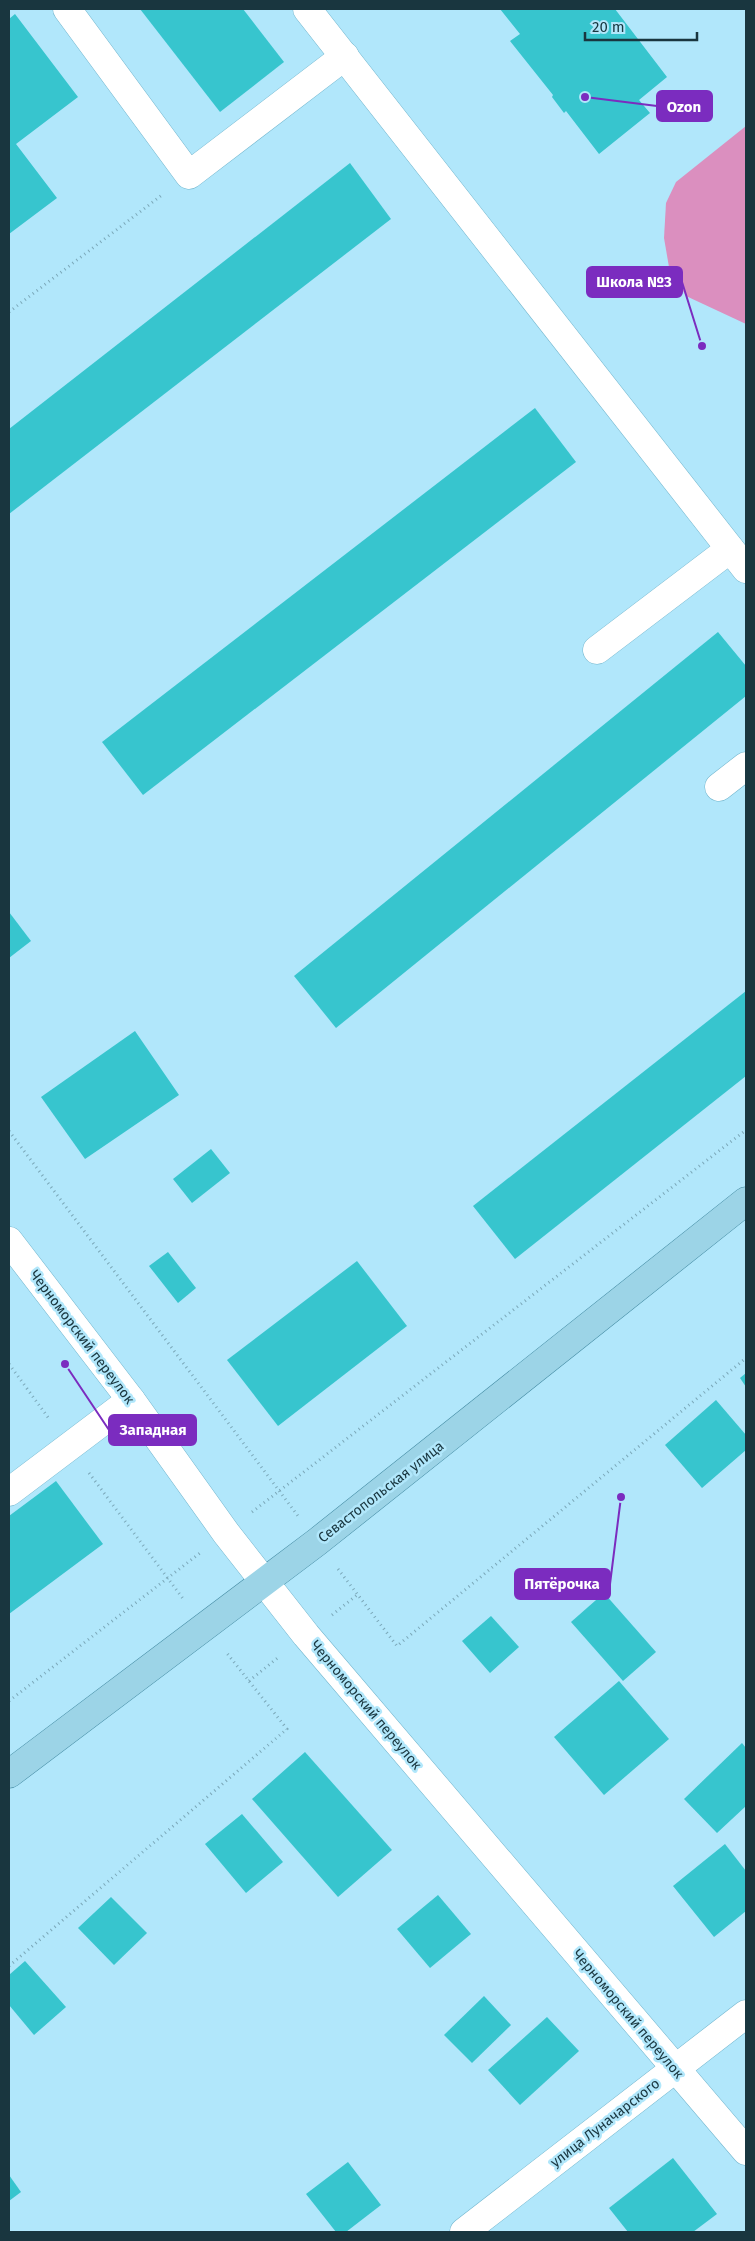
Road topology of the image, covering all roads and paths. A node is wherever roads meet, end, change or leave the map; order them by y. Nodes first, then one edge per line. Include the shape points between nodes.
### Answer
1 (67, 9) edge
2 (307, 9) edge
3 (345, 56) junction
4 (189, 175) junction
5 (9, 312) edge
6 (738, 559) edge
7 (597, 650) dead end
8 (746, 766) edge
9 (719, 787) dead end
10 (746, 1130) edge
11 (9, 1131) edge
12 (746, 1201) edge
13 (9, 1241) edge
14 (746, 1358) edge
15 (9, 1364) edge
16 (131, 1400) junction
17 (70, 1447) junction
18 (280, 1491) junction
19 (9, 1492) edge
20 (226, 1533) junction
21 (317, 1542) junction
22 (166, 1578) junction
23 (264, 1581) junction
24 (205, 1626) junction
25 (9, 1701) edge
26 (9, 1774) edge
27 (9, 1966) edge
28 (746, 2014) edge
29 (674, 2069) junction
30 (746, 2151) edge
31 (464, 2232) edge

1 - 4 street
2 - 3 street
3 - 4 street
3 - 6 street
4 - 5 path
6 - 7 street
8 - 9 street
10 - 18 path
11 - 18 path
12 - 21 main road, Севастопольская улица
13 - 16 street, Черноморский переулок
14 - 21 path via 397,1646
15 - 17 path
16 - 17 street
16 - 20 street, Черноморский переулок
17 - 19 street
17 - 22 path
18 - 20 path
18 - 21 path
20 - 22 path
20 - 23 street, Черноморский переулок
21 - 23 main road, Севастопольская улица
22 - 24 path
22 - 25 path
23 - 24 main road, Севастопольская улица
23 - 29 street, Черноморский переулок via 306,1635
24 - 26 main road, Севастопольская улица
24 - 27 path via 287,1729
28 - 29 street, улица Луначарского
29 - 30 street, Черноморский переулок
29 - 31 street, улица Луначарского

